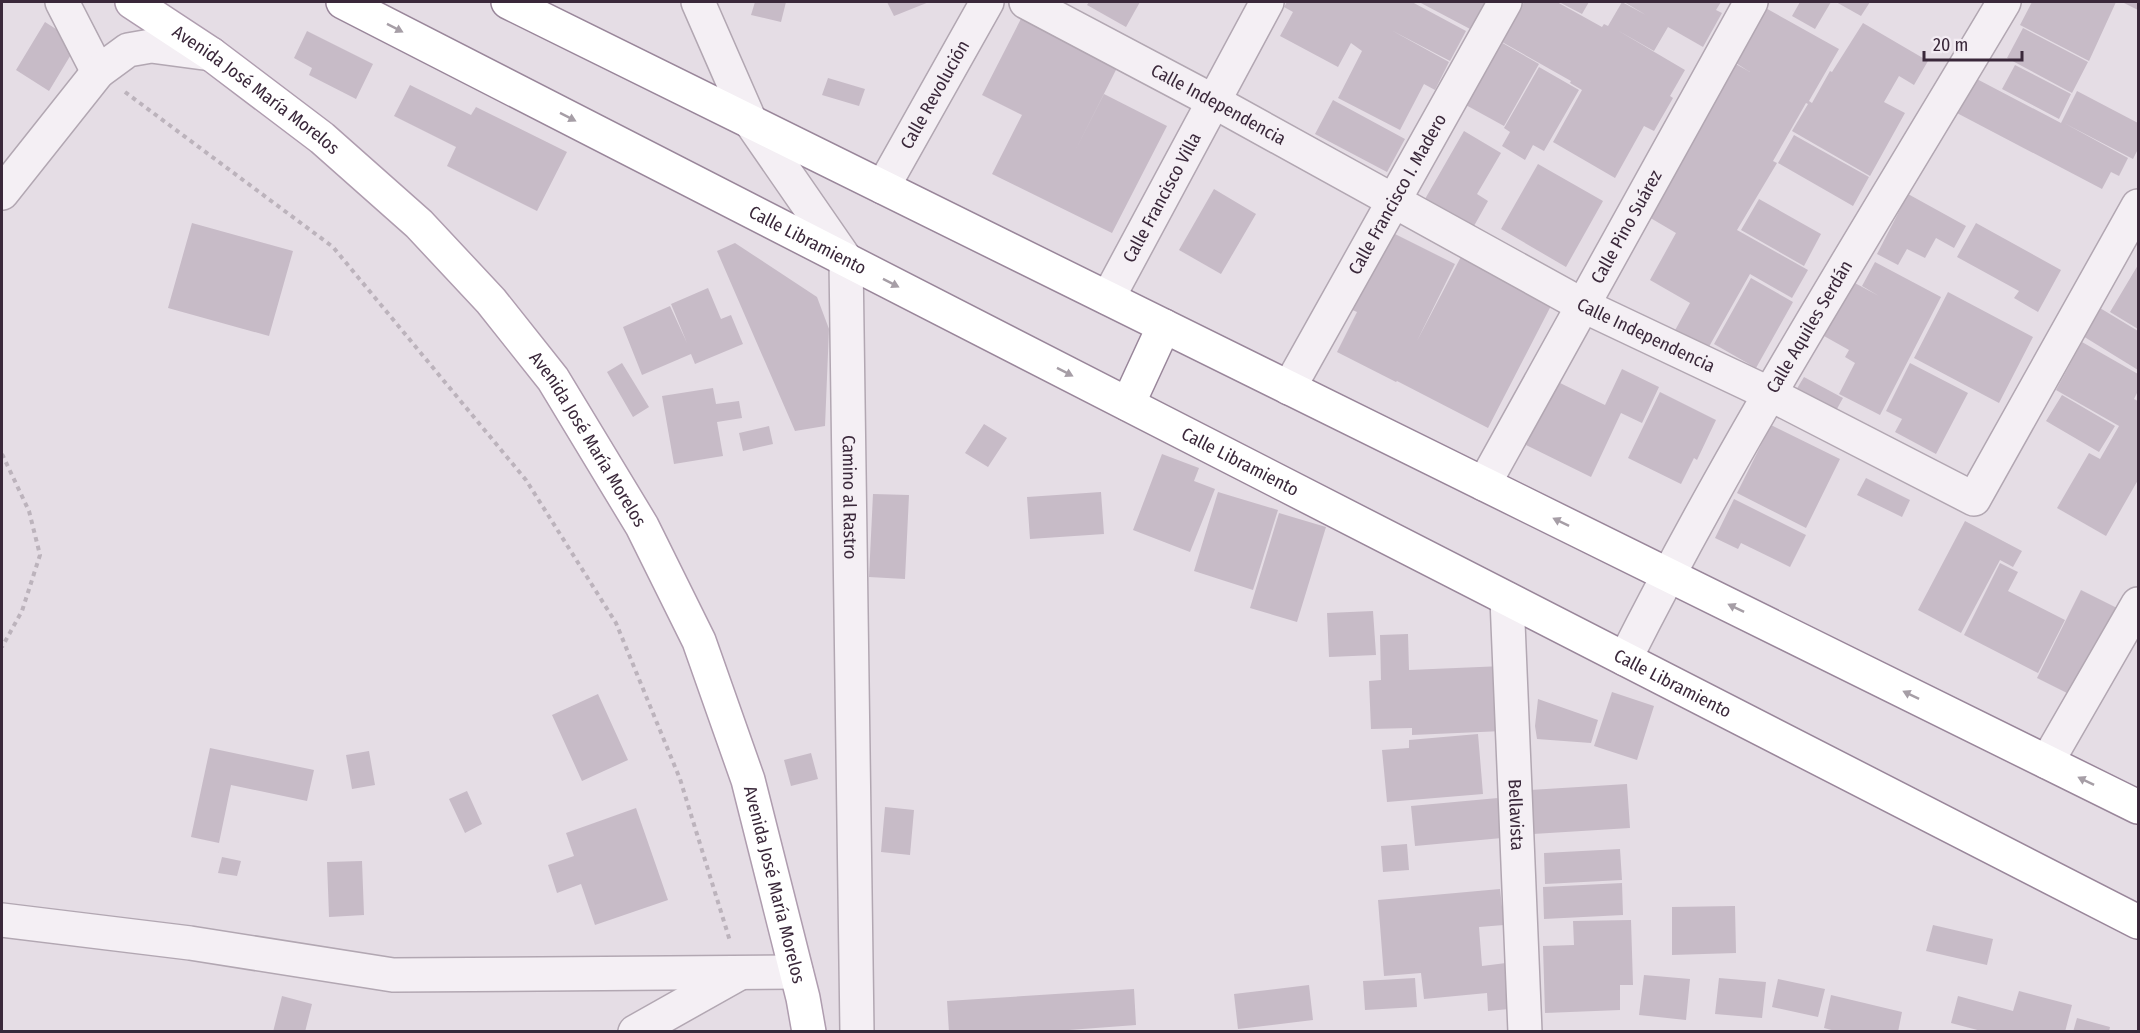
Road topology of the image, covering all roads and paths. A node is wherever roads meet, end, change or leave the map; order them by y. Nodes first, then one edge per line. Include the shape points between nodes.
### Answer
1 (62, 2) edge
2 (132, 2) edge
3 (342, 2) edge
4 (508, 2) edge
5 (698, 2) edge
6 (987, 2) edge
7 (1026, 2) edge
8 (1267, 2) edge
9 (1505, 2) edge
10 (1751, 2) edge
11 (2004, 2) edge
12 (211, 54) junction
13 (98, 72) junction
14 (1213, 101) junction
15 (750, 122) junction
16 (883, 187) junction
17 (2, 193) edge
18 (1393, 201) junction
19 (2139, 206) edge
20 (846, 260) junction
21 (1108, 298) junction
22 (1584, 306) junction
23 (1164, 326) junction
24 (1289, 388) junction
25 (1770, 394) junction
26 (1128, 404) junction
27 (2, 454) edge
28 (1484, 484) junction
29 (1668, 575) junction
30 (1507, 599) junction
31 (2139, 604) edge
32 (2, 647) edge
33 (1625, 659) junction
34 (2047, 762) junction
35 (2139, 807) edge
36 (2, 920) edge
37 (2139, 922) edge
38 (796, 972) junction
39 (740, 973) junction
40 (635, 1032) edge
41 (809, 1032) edge
42 (857, 1032) edge
43 (1525, 1032) edge

1 - 13 street
2 - 12 main road, Avenida José María Morelos
3 -> 20 main road, Calle Libramiento
4 - 15 main road
5 - 15 street
6 - 16 street, Calle Revolución
7 - 14 street, Calle Independencia
8 - 14 street, Calle Francisco Villa
9 - 18 street, Calle Francisco I. Madero
10 - 22 street, Calle Pino Suárez
11 - 25 street, Calle Aquiles Serdán
12 - 13 street via 151,46 128,50
12 - 38 main road, Avenida José María Morelos via 322,138 419,224 491,301 553,379 642,526 699,641 748,780
13 - 17 street
13 - 39 path via 333,247 526,480 616,623 680,779
14 - 18 street, Calle Independencia
14 - 21 street, Calle Francisco Villa
15 - 16 main road
15 - 20 street
16 - 21 main road
18 - 22 street, Calle Independencia
18 - 24 street, Calle Francisco I. Madero
19 - 25 street, Calle Independencia via 1974,499
20 -> 26 main road, Calle Libramiento
20 - 42 street, Camino al Rastro
21 - 23 main road
22 - 25 street, Calle Independencia
22 - 28 street, Calle Pino Suárez
23 - 24 main road
23 - 26 main road
24 - 28 main road
25 - 29 street, Calle Aquiles Serdán
26 - 30 main road, Calle Libramiento
27 - 32 path via 29,511 40,555 22,611
29 -> 28 main road
29 - 33 street, Calle Aquiles Serdán
34 -> 29 main road
30 - 33 main road, Calle Libramiento
30 - 43 street, Bellavista
31 - 34 street
33 - 37 main road, Calle Libramiento
35 -> 34 main road
36 - 39 street via 190,943 393,975
38 - 39 street
38 - 41 main road, Avenida José María Morelos
39 - 40 street

